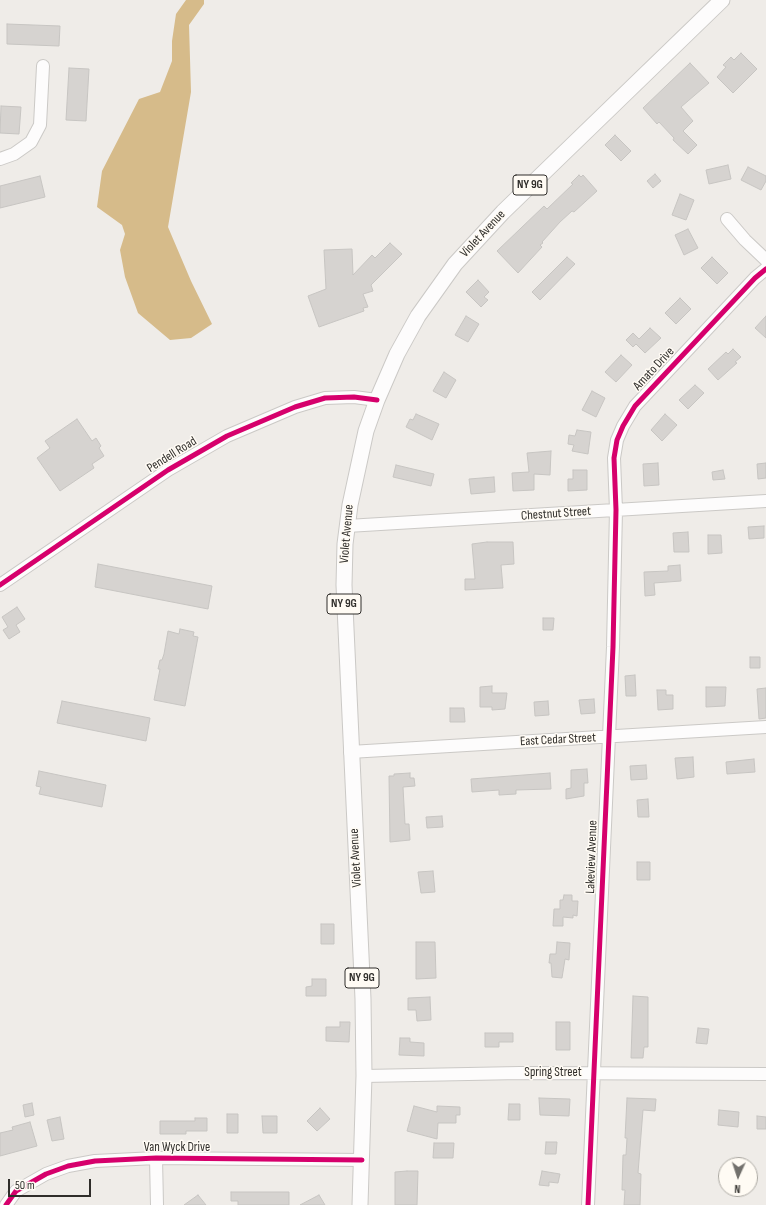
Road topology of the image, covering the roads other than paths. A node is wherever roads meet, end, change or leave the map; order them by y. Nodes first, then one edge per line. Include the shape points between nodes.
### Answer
1 (722, 0) edge
2 (43, 66) dead end
3 (0, 159) edge
4 (727, 219) dead end
5 (766, 260) edge
6 (766, 269) edge
7 (377, 400) junction
8 (766, 501) edge
9 (616, 510) junction
10 (347, 526) junction
11 (0, 585) edge
12 (766, 727) edge
13 (608, 737) junction
14 (350, 752) junction
15 (594, 1073) junction
16 (766, 1074) edge
17 (364, 1076) junction
18 (156, 1158) junction
19 (362, 1160) junction
20 (5, 1199) edge
21 (157, 1205) edge
22 (360, 1205) edge
23 (588, 1205) edge

1 - 7 main road, Violet Avenue / NY 9G via 503,212 463,255 415,322 397,354
2 - 3 street via 40,125 31,142 14,154
4 - 5 street
6 - 9 street, Amato Drive via 650,389 631,413 617,440 614,458
7 - 10 main road, Violet Avenue / NY 9G via 358,463
7 - 11 street, Pendell Road via 354,396 325,398 295,407 227,436 168,470
8 - 9 street, Chestnut Street
9 - 10 street, Chestnut Street
9 - 13 street, Lakeview Avenue
10 - 14 main road, Violet Avenue / NY 9G via 344,592
12 - 13 street, East Cedar Street
13 - 14 street, East Cedar Street
13 - 15 street, Lakeview Avenue
14 - 17 main road, Violet Avenue / NY 9G via 363,999
15 - 16 street, Spring Street
15 - 17 street, Spring Street
15 - 23 street, Lakeview Avenue
17 - 19 main road, Violet Avenue / NY 9G
18 - 19 street, Van Wyck Drive
18 - 20 street, Van Wyck Drive via 95,1161 68,1166 46,1174
18 - 21 street
19 - 22 main road, Violet Avenue / NY 9G

